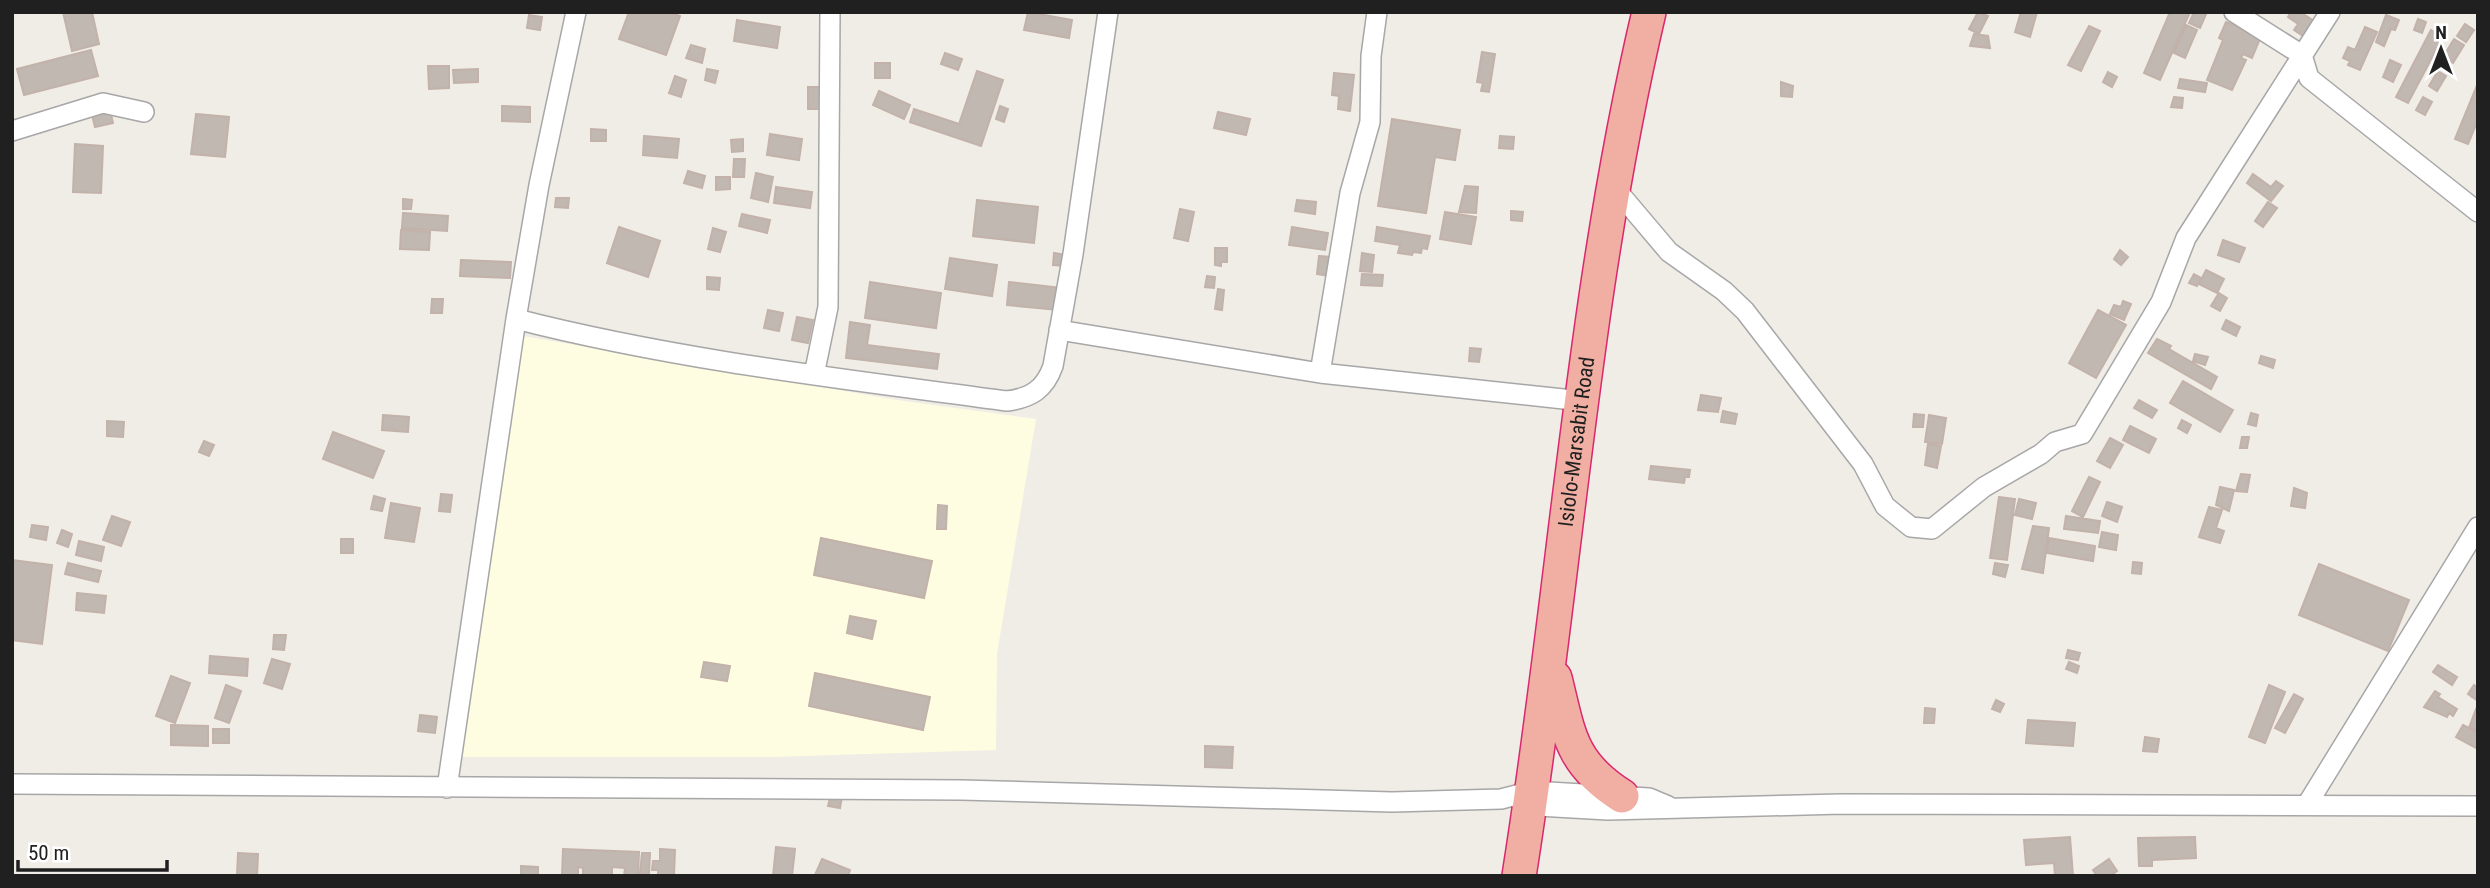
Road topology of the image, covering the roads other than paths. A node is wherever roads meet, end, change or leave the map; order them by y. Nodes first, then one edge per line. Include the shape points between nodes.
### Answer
1 (576, 12) edge
2 (830, 12) edge
3 (1108, 12) edge
4 (1377, 12) edge
5 (1650, 12) edge
6 (2234, 12) edge
7 (2330, 12) edge
8 (2302, 55) junction
9 (144, 112) dead end
10 (12, 131) edge
11 (1614, 187) junction
12 (2478, 212) edge
13 (516, 319) junction
14 (1059, 330) junction
15 (1320, 373) junction
16 (814, 375) junction
17 (1582, 401) junction
18 (2478, 527) edge
19 (1550, 658) junction
20 (12, 784) edge
21 (447, 788) junction
22 (1622, 796) junction
23 (1521, 799) junction
24 (2308, 803) junction
25 (1668, 806) junction
26 (2478, 806) edge
27 (1519, 876) edge

1 - 13 street
2 - 16 street via 828,307
3 - 14 street
4 - 15 street via 1370,56 1370,122 1350,193
5 - 11 highway, Isiolo-Marsabit Road
6 - 8 street
7 - 8 street
8 - 11 street via 2186,238 2161,302 2082,434 2055,442 1984,487 1931,529 1911,527 1894,516 1863,464 1745,310 1669,252
8 - 12 street via 2309,78
9 - 10 street via 103,103
11 - 17 highway, Isiolo-Marsabit Road
13 - 16 street
13 - 21 street
14 - 15 street
14 - 16 street via 1048,380 1024,399 1007,401
15 - 17 street
17 - 19 highway, Isiolo-Marsabit Road
18 - 24 street
19 - 22 highway via 1573,748 1594,777
19 - 23 highway, Isiolo-Marsabit Road
20 - 21 street
21 - 23 street via 961,790 1392,803
22 - 23 street
22 - 25 street via 1649,798
23 - 25 street via 1635,810
23 - 27 highway, Isiolo-Marsabit Road
24 - 25 street
24 - 26 street

